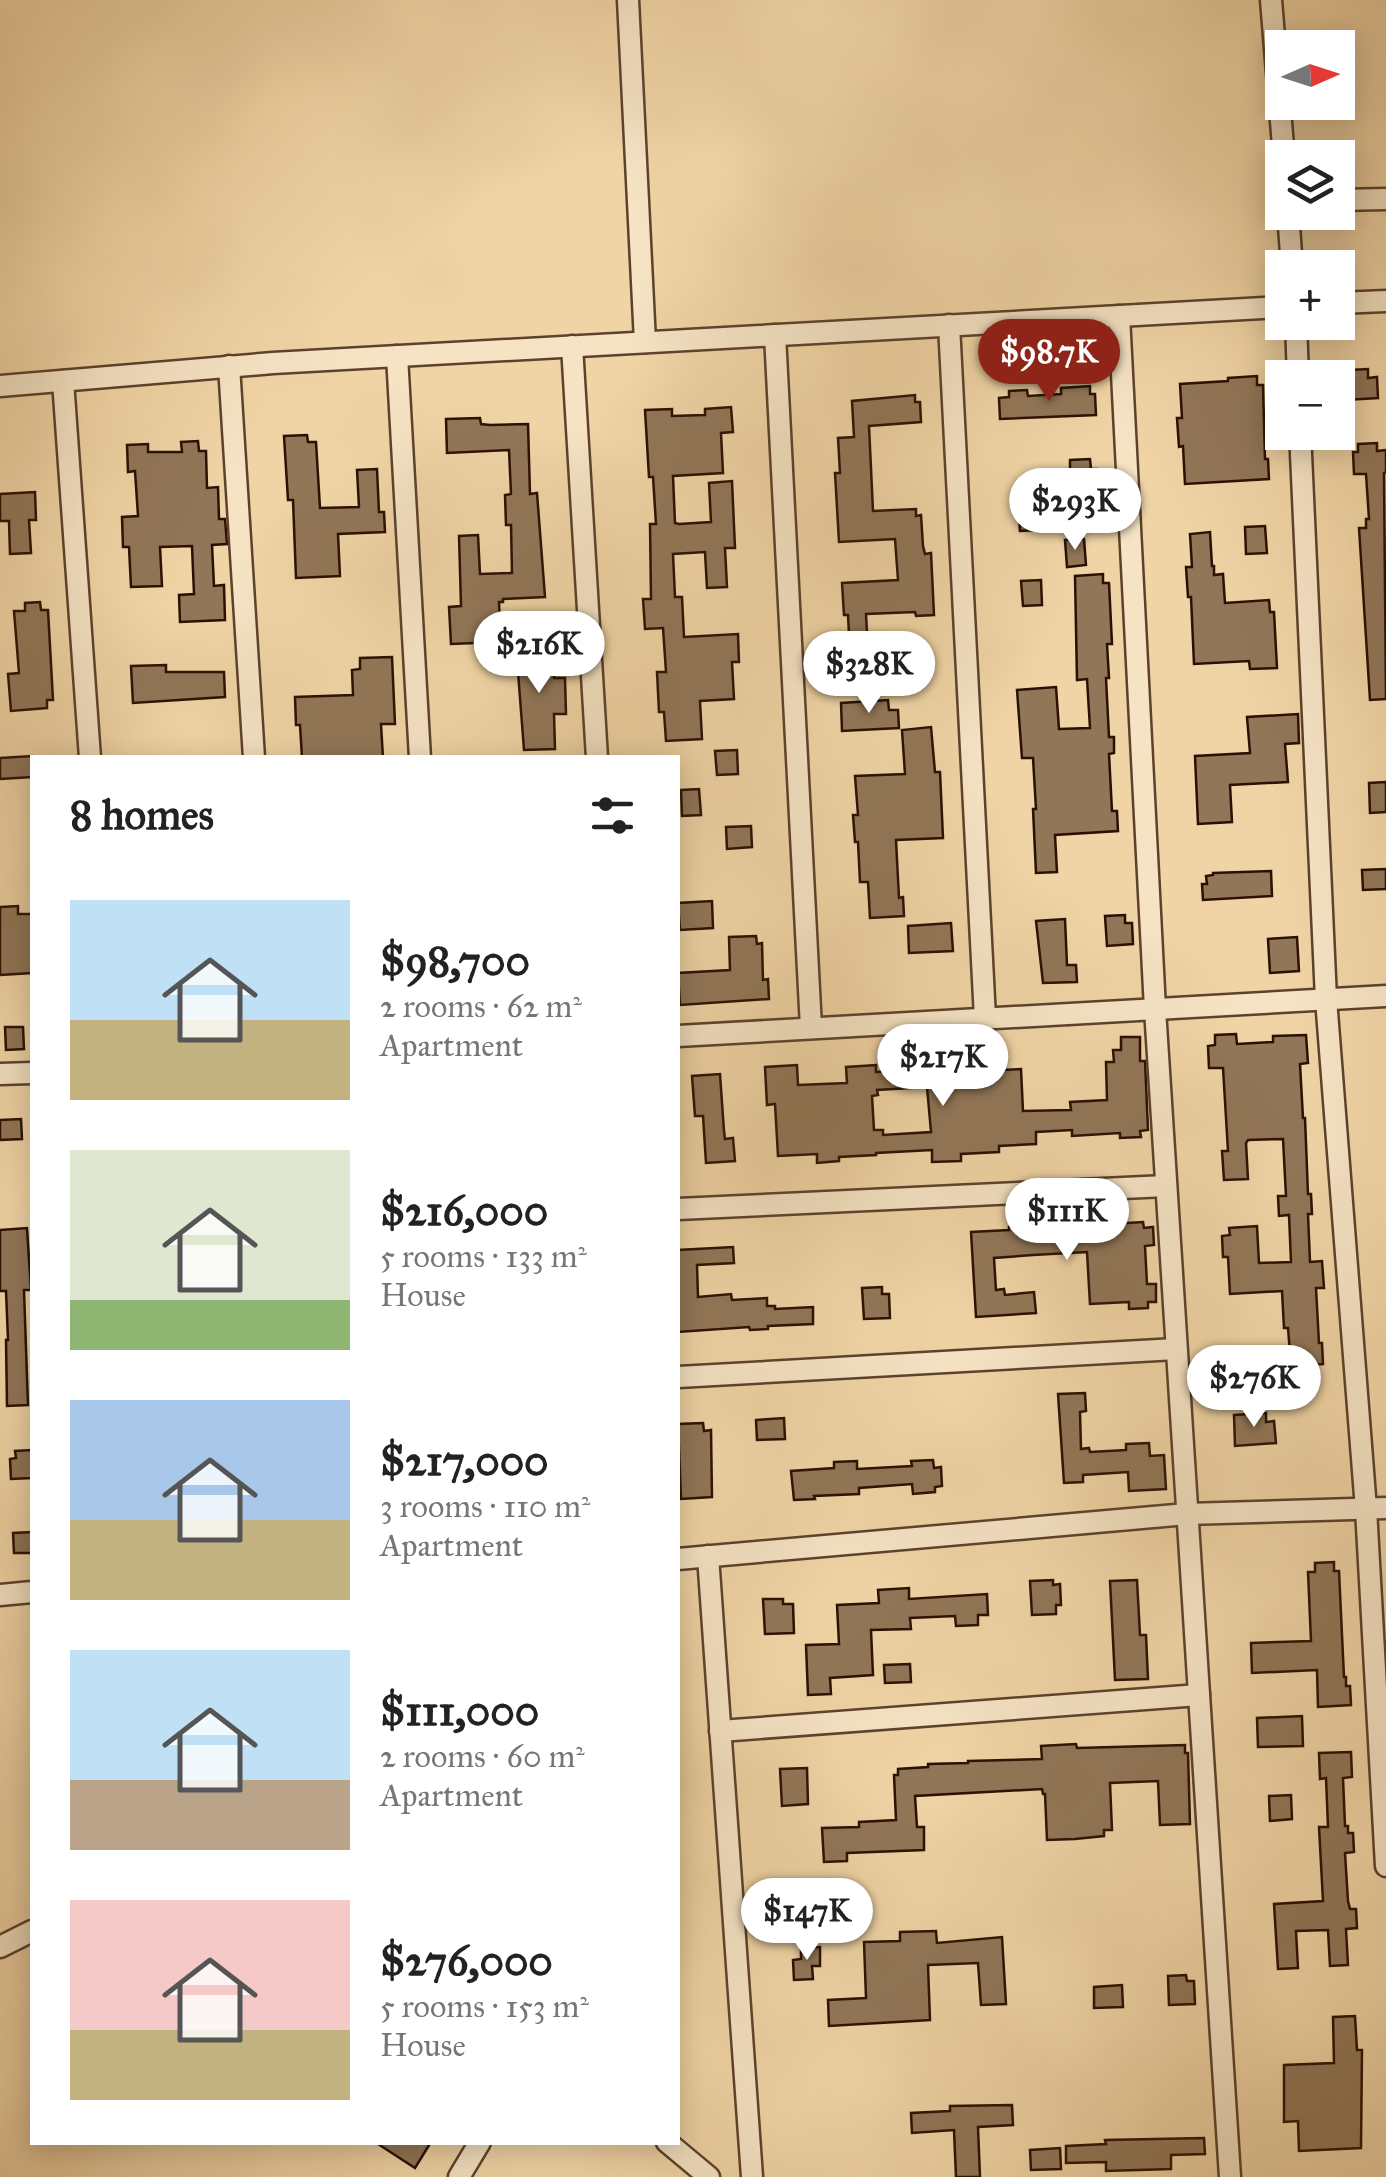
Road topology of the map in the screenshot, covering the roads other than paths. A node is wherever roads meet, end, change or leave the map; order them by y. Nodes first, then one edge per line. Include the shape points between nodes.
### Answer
1 (628, 0) edge
2 (1271, 0) edge
3 (1283, 140) edge
4 (1386, 199) edge
5 (1355, 200) edge
6 (1386, 301) edge
7 (1355, 303) edge
8 (1265, 307) edge
9 (1118, 316) junction
10 (949, 325) junction
11 (774, 335) junction
12 (645, 342) junction
13 (572, 346) junction
14 (397, 356) junction
15 (229, 366) junction
16 (63, 381) junction
17 (0, 386) edge
18 (1301, 450) edge
19 (90, 755) edge
20 (254, 755) edge
21 (420, 755) edge
22 (597, 755) edge
23 (1386, 996) edge
24 (1326, 999) junction
25 (1155, 1009) junction
26 (985, 1018) junction
27 (811, 1028) junction
28 (680, 1036) edge
29 (30, 1073) edge
30 (0, 1074) edge
31 (1166, 1186) junction
32 (680, 1209) edge
33 (1176, 1349) junction
34 (680, 1378) edge
35 (1376, 1508) edge
36 (1187, 1514) junction
37 (708, 1556) junction
38 (680, 1559) edge
39 (30, 1592) edge
40 (0, 1595) edge
41 (1199, 1695) junction
42 (720, 1730) junction
43 (1386, 1866) edge
44 (30, 1931) edge
45 (0, 1947) edge
46 (478, 2145) edge
47 (671, 2145) edge
48 (697, 2173) edge
49 (459, 2177) edge
50 (752, 2177) edge
51 (1230, 2177) edge

1 - 12 street
2 - 3 street
4 - 5 street
6 - 7 street
8 - 9 street
9 - 10 street
9 - 25 street
10 - 11 street
10 - 26 street
11 - 12 street
11 - 27 street
12 - 13 street
13 - 14 street
13 - 22 street
14 - 15 street
14 - 21 street
15 - 16 street
15 - 20 street
16 - 17 street
16 - 19 street
18 - 24 street
23 - 24 street
24 - 25 street
24 - 35 street
25 - 26 street
25 - 31 street
26 - 27 street
27 - 28 street
29 - 30 street
31 - 32 street
31 - 33 street
33 - 34 street
33 - 36 street
35 - 36 street
35 - 43 street
36 - 37 street
36 - 41 street
37 - 38 street
37 - 42 street
39 - 40 street
41 - 42 street
41 - 51 street
42 - 50 street
44 - 45 street
46 - 49 street
47 - 48 street

